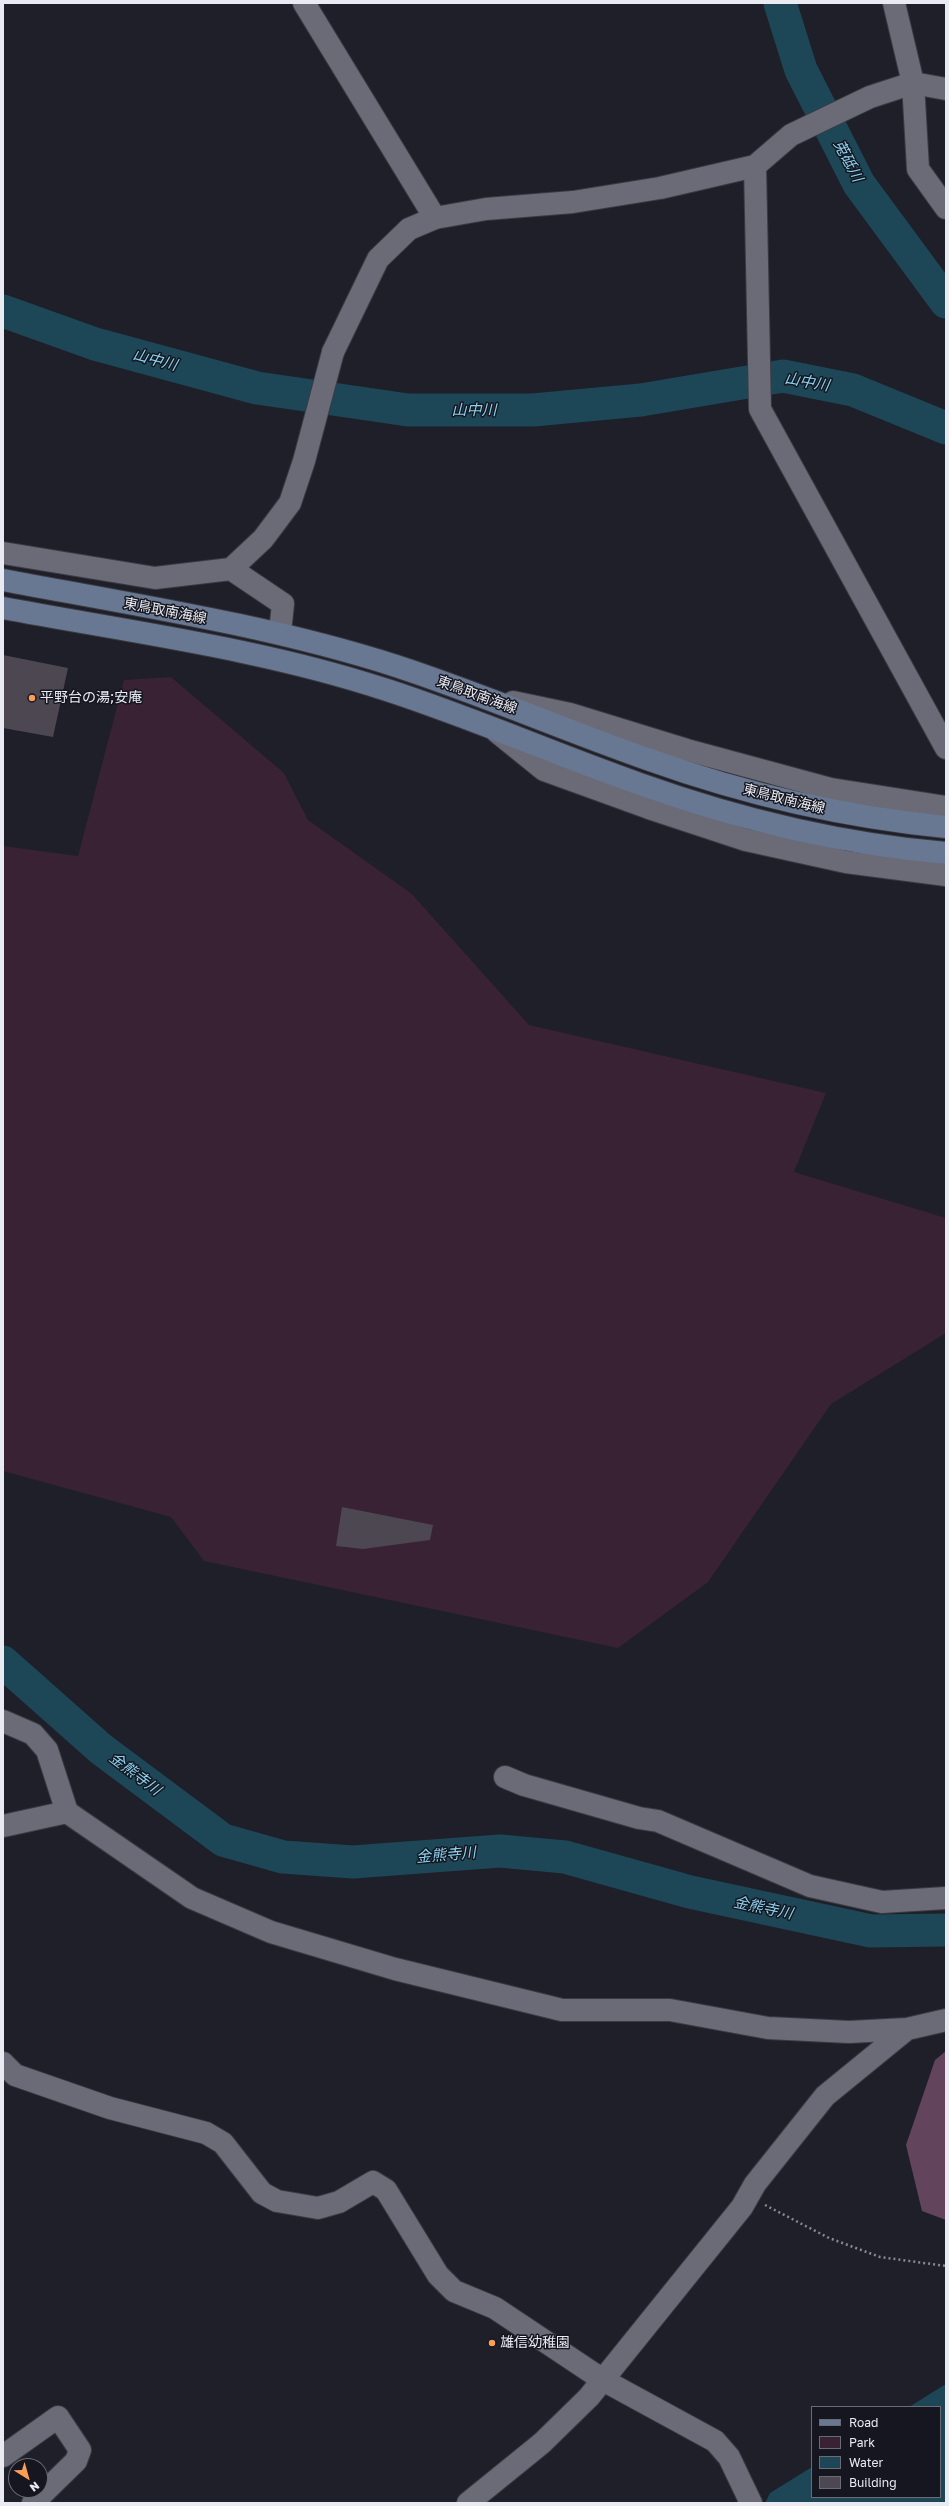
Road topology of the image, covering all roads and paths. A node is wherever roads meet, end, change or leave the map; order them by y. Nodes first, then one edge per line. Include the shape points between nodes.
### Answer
1 (304, 3) edge
2 (894, 3) edge
3 (913, 83) junction
4 (946, 89) edge
5 (755, 166) junction
6 (946, 208) edge
7 (434, 218) junction
8 (3, 553) edge
9 (231, 569) junction
10 (3, 580) edge
11 (3, 608) edge
12 (280, 632) junction
13 (477, 694) junction
14 (495, 730) junction
15 (946, 748) edge
16 (946, 807) edge
17 (946, 827) edge
18 (946, 853) edge
19 (946, 874) edge
20 (3, 1721) edge
21 (505, 1777) dead end
22 (67, 1812) junction
23 (3, 1826) edge
24 (946, 1898) edge
25 (946, 2020) edge
26 (907, 2029) junction
27 (3, 2063) edge
28 (748, 2196) junction
29 (946, 2266) edge
30 (603, 2380) junction
31 (3, 2456) edge
32 (33, 2503) edge
33 (468, 2503) edge
34 (752, 2503) edge

1 - 7 street
2 - 3 street
3 - 4 street
3 - 5 street via 870,98 791,135
3 - 6 street via 918,169
5 - 7 street via 660,188 573,202 486,209
5 - 15 street via 760,409
7 - 9 street via 409,229 378,260 333,352 290,503 263,539
8 - 9 street via 155,578
9 - 12 street via 283,604
10 - 12 main road, 東鳥取南海線
11 - 14 main road, 東鳥取南海線 via 273,659 386,690
12 - 13 main road, 東鳥取南海線 via 395,666
13 - 16 street via 570,714 686,750 831,789
13 - 17 main road, 東鳥取南海線 via 650,760 747,790 832,811
14 - 18 main road, 東鳥取南海線 via 642,785 737,815 828,837
14 - 19 street via 544,770 746,840 846,862
20 - 22 street via 33,1734 47,1750
21 - 24 street via 524,1785 639,1818 658,1821 810,1886 882,1902
22 - 23 street
22 - 26 street via 192,1898 271,1932 395,1969 562,2010 670,2010 768,2028 849,2032
25 - 26 street
26 - 28 street via 825,2096 754,2184
27 - 30 street via 15,2075 110,2108 206,2133 223,2143 262,2193 277,2201 318,2208 339,2202 373,2182 386,2190 438,2276 454,2291 495,2308
28 - 29 path via 829,2238 880,2257
28 - 30 street via 742,2207
30 - 33 street via 542,2443
30 - 34 street via 715,2441 729,2457
31 - 32 street via 58,2418 80,2450 76,2461

